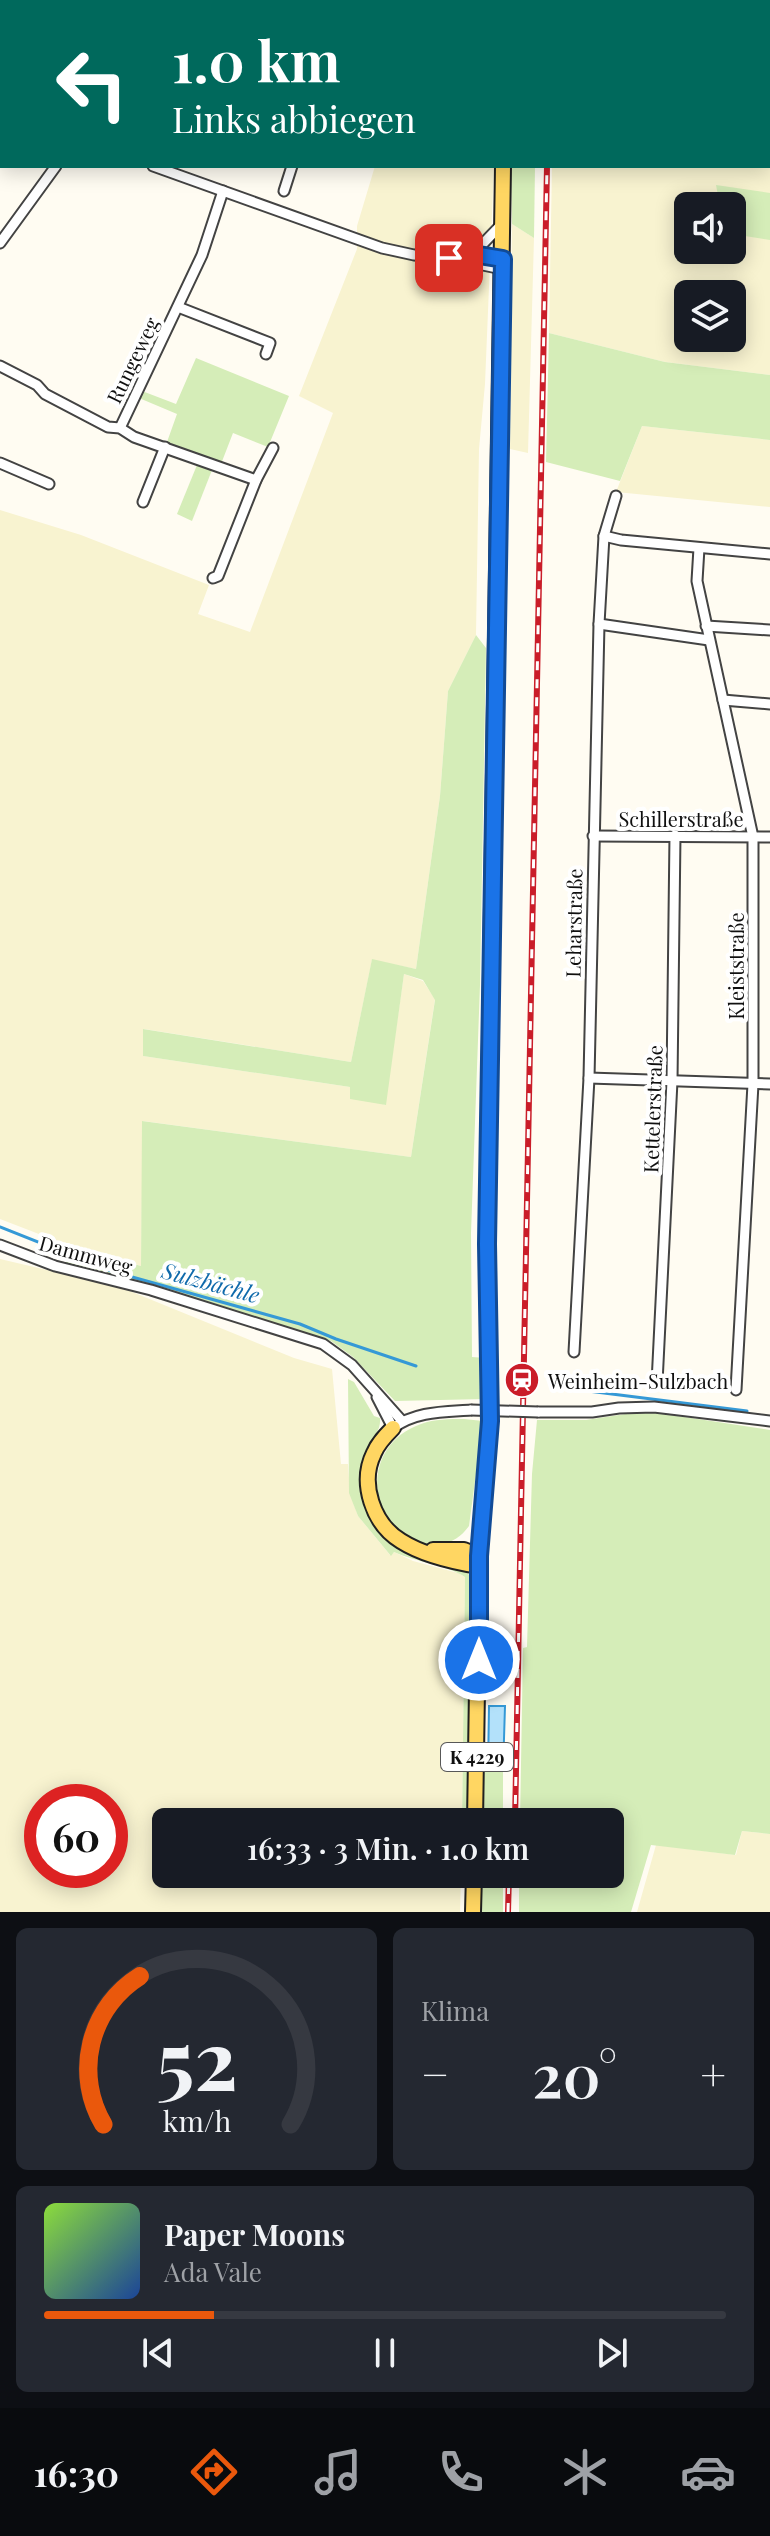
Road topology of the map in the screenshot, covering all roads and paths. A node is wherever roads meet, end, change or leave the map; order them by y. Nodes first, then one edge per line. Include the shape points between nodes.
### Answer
1 (55, 168) edge
2 (159, 168) edge
3 (291, 168) edge
4 (503, 168) edge
5 (223, 191) junction
6 (284, 191) dead end
7 (503, 223) junction
8 (0, 243) edge
9 (473, 254) junction
10 (449, 258) junction
11 (502, 264) junction
12 (178, 307) junction
13 (266, 354) dead end
14 (0, 366) edge
15 (120, 428) junction
16 (165, 447) junction
17 (273, 448) dead end
18 (0, 463) edge
19 (256, 480) junction
20 (49, 484) dead end
21 (616, 496) dead end
22 (143, 502) dead end
23 (604, 536) junction
24 (699, 548) junction
25 (770, 554) edge
26 (213, 578) dead end
27 (599, 624) junction
28 (706, 626) junction
29 (770, 630) edge
30 (709, 640) junction
31 (723, 700) junction
32 (770, 704) edge
33 (675, 835) junction
34 (593, 836) junction
35 (753, 837) junction
36 (770, 837) edge
37 (589, 1078) junction
38 (672, 1081) junction
39 (753, 1084) junction
40 (770, 1084) edge
41 (0, 1245) edge
42 (574, 1352) dead end
43 (657, 1383) dead end
44 (736, 1390) dead end
45 (770, 1421) edge
46 (397, 1424) junction
47 (482, 1520) junction
48 (453, 1549) junction
49 (425, 1551) junction
50 (479, 1561) junction
51 (475, 1808) edge
52 (474, 1888) edge
53 (473, 1912) edge

1 - 8 street
2 - 5 street
3 - 6 street
4 - 7 main road, K 4229
5 - 10 street via 382,248
5 - 12 street, Rungeweg
7 - 9 street
7 - 11 main road, K 4229
9 - 10 street
9 - 11 street
10 - 11 street
11 - 47 main road, K 4229 via 487,1244 490,1421
12 - 13 street, Rungeweg via 270,343
12 - 15 street, Rungeweg
14 - 15 street via 108,427
15 - 16 street
16 - 19 street
16 - 22 street
17 - 19 street
18 - 20 street
19 - 26 street
21 - 23 street, Leharstraße
23 - 24 street
23 - 27 street, Leharstraße
24 - 25 street
24 - 28 street, Kleiststraße via 697,581
27 - 30 street
27 - 34 street, Leharstraße
28 - 29 street
28 - 30 street, Kleiststraße
30 - 31 street, Kleiststraße
31 - 32 street
31 - 35 street, Kleiststraße
33 - 34 street, Schillerstraße
33 - 35 street, Schillerstraße
33 - 38 street, Kettelerstraße
34 - 37 street, Leharstraße
35 - 36 street, Schillerstraße
35 - 39 street, Kleiststraße
37 - 38 street
37 - 42 street, Leharstraße
38 - 39 street
38 - 43 street, Kettelerstraße
39 - 40 street
39 - 44 street, Kleiststraße
41 - 46 street, Dammweg via 55,1266 311,1339 343,1357
45 - 46 street, bridge via 654,1407 430,1412
46 - 49 main road via 370,1463 371,1503 398,1540
47 - 48 main road
47 - 50 main road, K 4229
48 - 49 main road
48 - 50 main road
49 - 50 main road via 459,1563
50 - 51 main road, K 4229
52 - 53 main road

